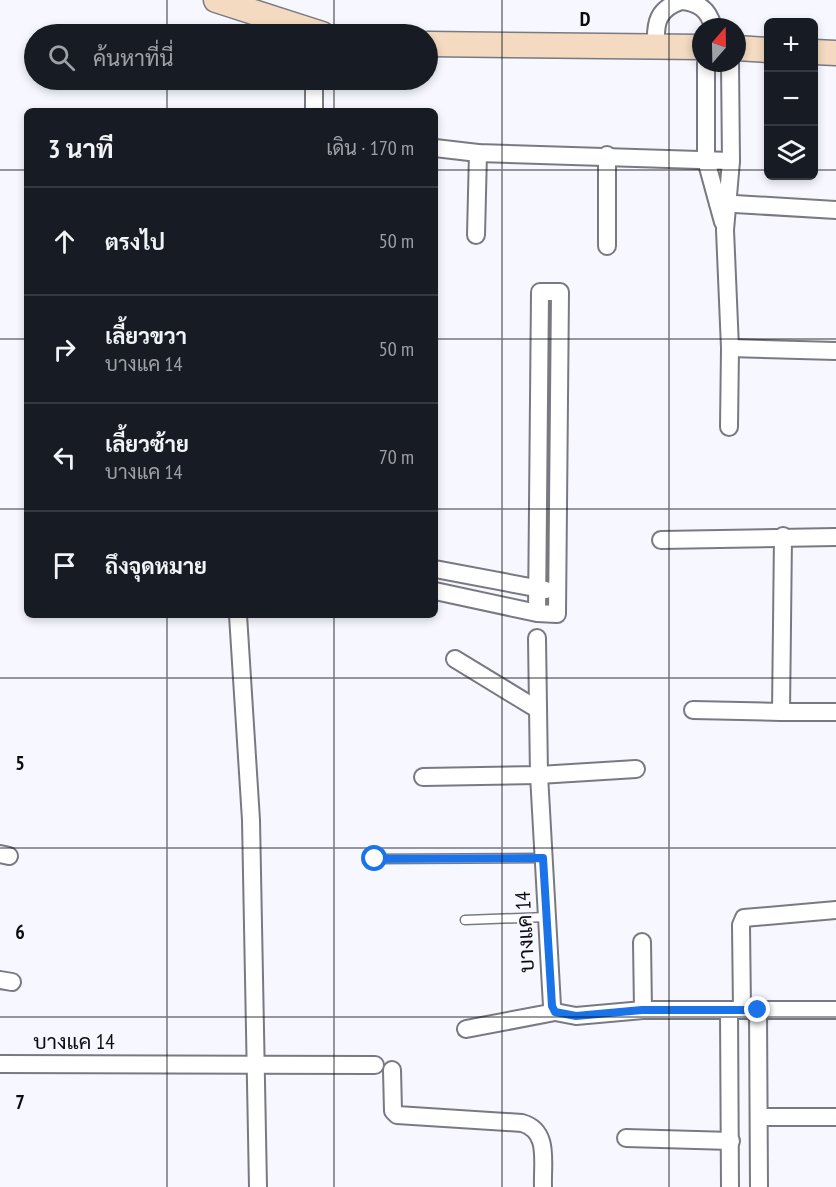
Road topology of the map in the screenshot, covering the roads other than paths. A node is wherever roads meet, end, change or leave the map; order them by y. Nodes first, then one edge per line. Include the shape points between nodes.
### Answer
1 (216, 0) edge
2 (671, 2) edge
3 (701, 3) edge
4 (710, 18) edge
5 (287, 24) edge
6 (438, 44) edge
7 (656, 44) junction
8 (692, 46) edge
9 (746, 49) edge
10 (764, 50) edge
11 (818, 52) edge
12 (836, 53) edge
13 (706, 72) edge
14 (730, 72) edge
15 (314, 90) edge
16 (314, 108) edge
17 (438, 148) edge
18 (478, 153) junction
19 (607, 155) junction
20 (706, 160) junction
21 (731, 161) junction
22 (723, 203) junction
23 (836, 210) edge
24 (476, 235) dead end
25 (607, 246) dead end
26 (730, 348) junction
27 (836, 351) edge
28 (537, 402) junction
29 (558, 402) junction
30 (729, 427) dead end
31 (783, 536) junction
32 (836, 537) edge
33 (661, 540) dead end
34 (438, 570) edge
35 (537, 590) junction
36 (557, 590) junction
37 (438, 592) edge
38 (537, 613) junction
39 (238, 618) edge
40 (537, 638) dead end
41 (455, 659) dead end
42 (537, 709) junction
43 (693, 710) dead end
44 (781, 712) junction
45 (836, 712) edge
46 (636, 769) dead end
47 (539, 775) junction
48 (423, 777) dead end
49 (543, 858) junction
50 (375, 859) dead end
51 (836, 910) edge
52 (547, 917) junction
53 (465, 920) dead end
54 (642, 942) dead end
55 (642, 1010) junction
56 (743, 1010) junction
57 (836, 1010) edge
58 (555, 1012) junction
59 (466, 1029) dead end
60 (0, 1064) edge
61 (256, 1065) junction
62 (375, 1065) dead end
63 (392, 1070) dead end
64 (759, 1117) junction
65 (836, 1117) edge
66 (626, 1138) dead end
67 (731, 1141) junction
68 (258, 1187) edge
69 (543, 1187) edge
70 (730, 1187) edge
71 (759, 1187) edge

1 - 5 street
2 - 3 street
2 - 7 street via 658,17
3 - 4 street
6 - 7 street
7 - 8 street
9 - 10 street
11 - 12 street
13 - 20 street
14 - 21 street
15 - 16 street
17 - 18 street
18 - 19 street
18 - 24 street
19 - 20 street
19 - 25 street
20 - 21 street
20 - 22 street
21 - 22 street
22 - 23 street
22 - 26 street
26 - 27 street
26 - 30 street
28 - 29 street
28 - 29 street via 540,292 560,292
28 - 35 street
29 - 36 street
31 - 32 street
31 - 33 street
31 - 44 street
34 - 35 street
35 - 36 street
35 - 38 street
36 - 38 street via 557,614
37 - 38 street
39 - 61 street via 251,820
40 - 42 street, บางแค 14
41 - 42 street
42 - 47 street, บางแค 14
43 - 44 street
44 - 45 street
46 - 47 street
47 - 48 street
47 - 49 street, บางแค 14
49 - 50 lane
49 - 52 street, บางแค 14
51 - 56 street via 744,918
52 - 53 lane
52 - 58 street, บางแค 14
54 - 55 street
55 - 56 street
55 - 58 street via 576,1016
56 - 57 street
56 - 64 street
56 - 67 street
58 - 59 street
60 - 61 street, บางแค 14
61 - 62 street, บางแค 14
61 - 68 street
63 - 69 street via 393,1111 397,1115 534,1126 542,1137
64 - 65 street
64 - 71 street
66 - 67 street
67 - 70 street

